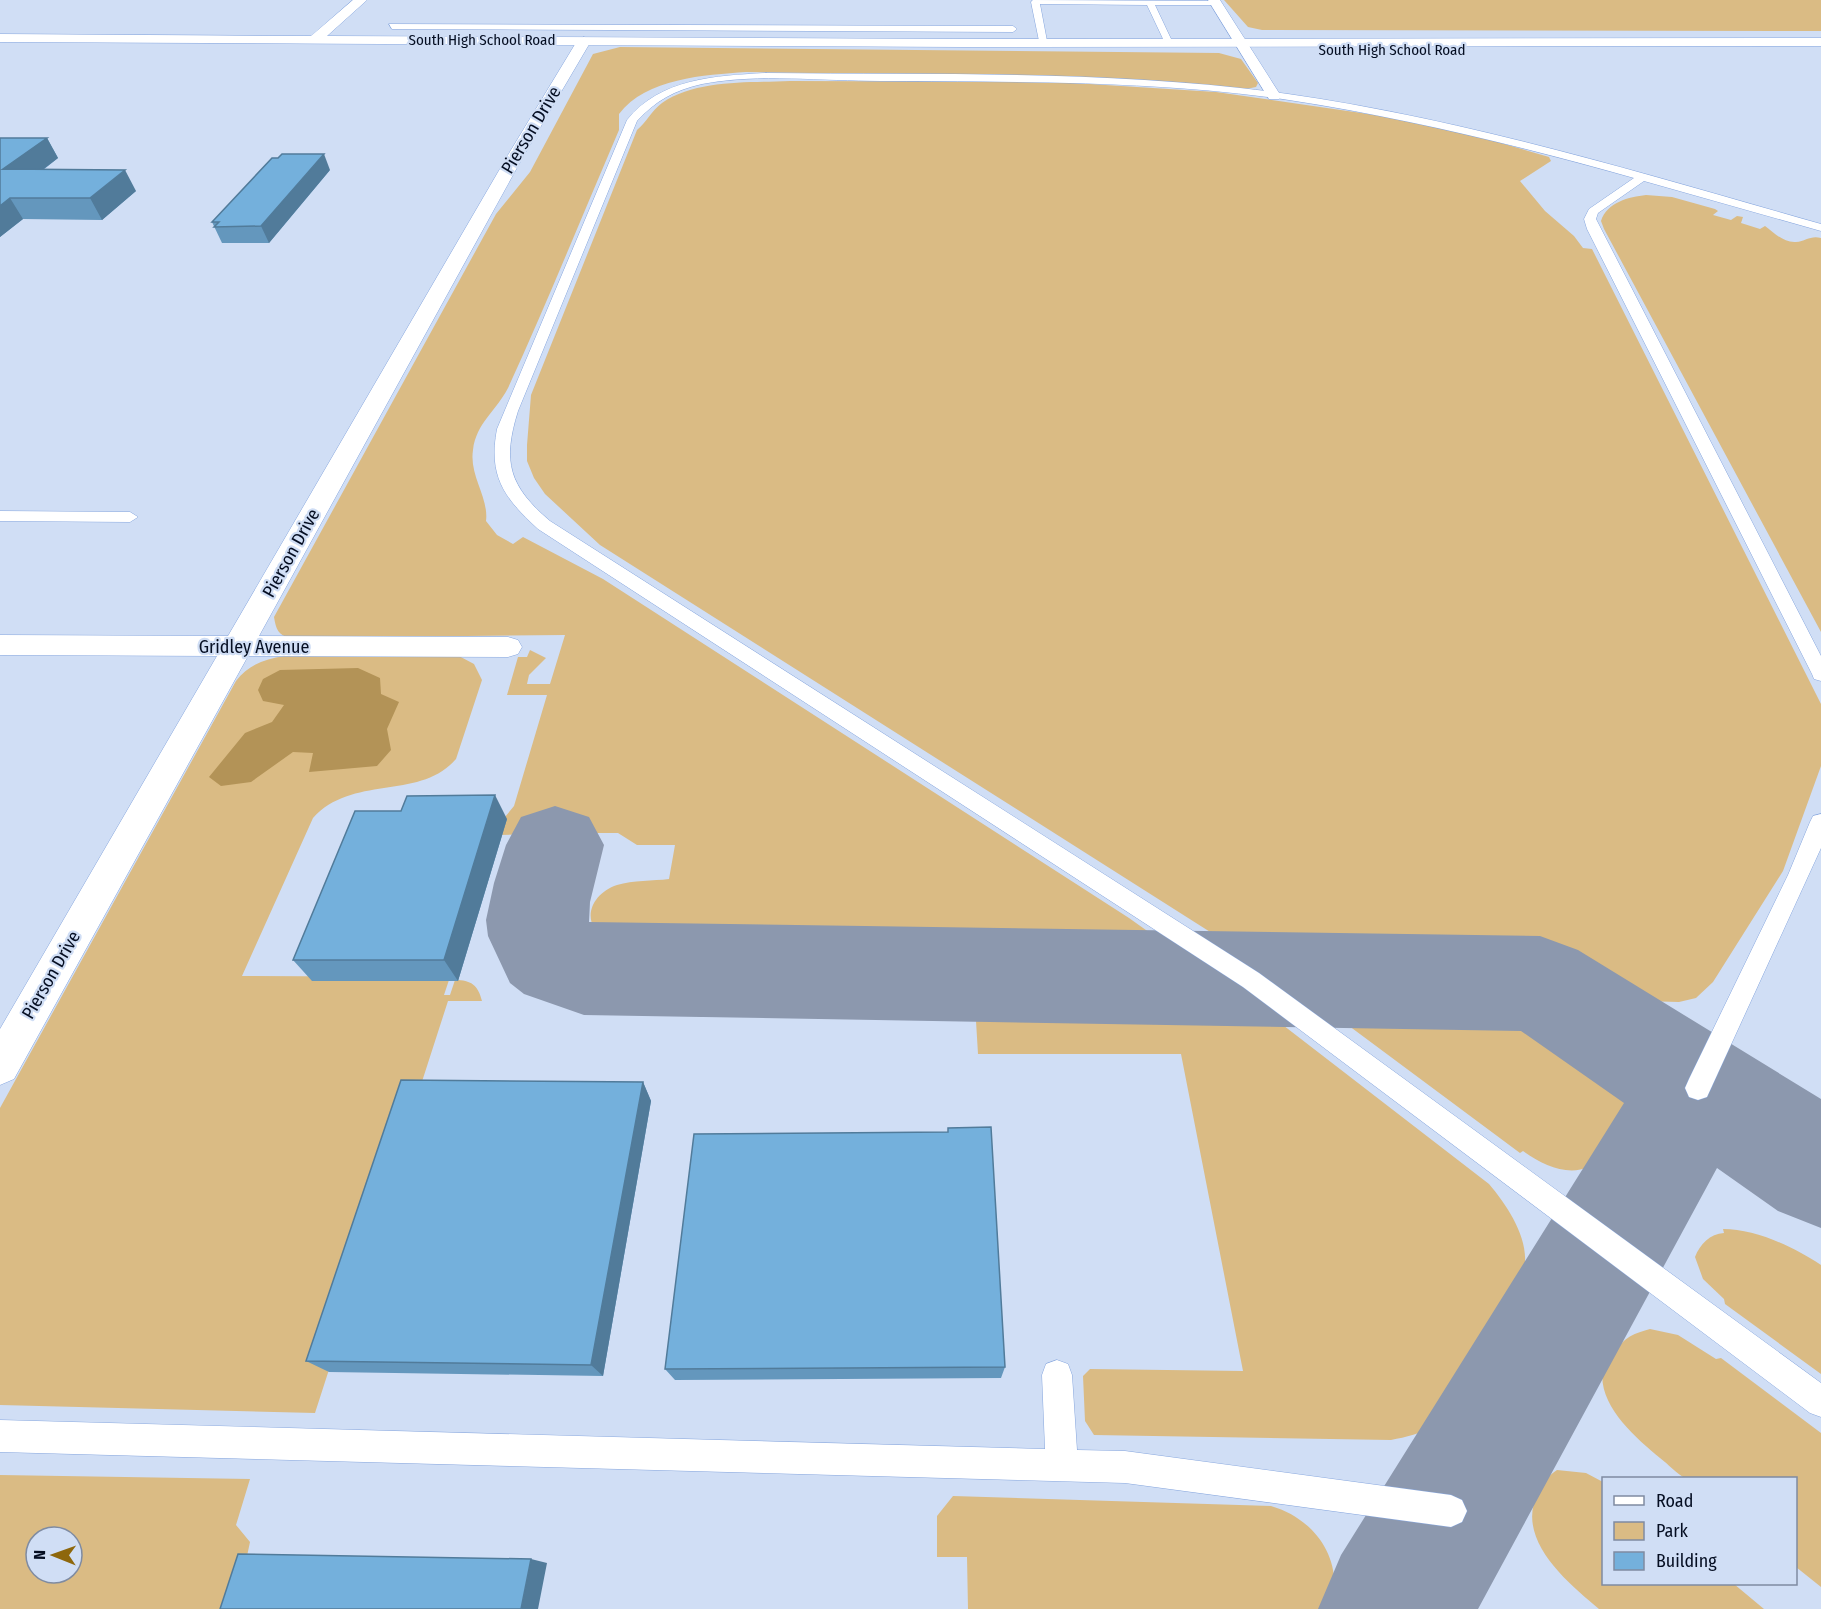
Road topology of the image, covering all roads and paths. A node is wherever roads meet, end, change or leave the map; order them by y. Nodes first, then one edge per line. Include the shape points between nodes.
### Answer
1 (361, 0) edge
2 (1214, 1) edge
3 (1150, 2) junction
4 (392, 26) dead end
5 (460, 27) junction
6 (1013, 29) dead end
7 (0, 38) edge
8 (315, 39) junction
9 (448, 40) junction
10 (584, 41) junction
11 (1043, 41) junction
12 (1168, 41) junction
13 (1821, 42) edge
14 (963, 43) junction
15 (1243, 45) junction
16 (1821, 51) edge
17 (1274, 96) junction
18 (1642, 177) junction
19 (1821, 228) edge
20 (0, 516) edge
21 (130, 517) dead end
22 (0, 645) edge
23 (238, 646) junction
24 (508, 647) dead end
25 (1821, 674) edge
26 (1821, 822) edge
27 (0, 1066) edge
28 (1698, 1088) dead end
29 (1057, 1375) dead end
30 (1821, 1402) edge
31 (0, 1437) edge
32 (1062, 1466) junction
33 (1451, 1511) dead end

1 - 8 street
2 - 3 lane
2 - 15 street
3 - 11 lane via 1035,2
3 - 12 lane
4 - 5 lane
5 - 6 lane
5 - 9 lane
7 - 8 street, South High School Road
8 - 9 street, South High School Road
9 - 10 street, South High School Road
10 - 14 street, South High School Road
10 - 23 street, Pierson Drive
11 - 12 street, South High School Road
11 - 14 street, South High School Road
12 - 15 street, South High School Road
13 - 15 street, South High School Road
14 - 15 street, South High School Road via 1077,49
15 - 16 street, South High School Road
15 - 17 street
17 - 18 lane via 1452,127
17 - 30 lane via 1072,80 752,77 694,84 652,99 632,120 507,421 500,452 506,481 528,512 560,535 1251,980
18 - 19 lane
18 - 25 lane via 1593,211 1593,229
20 - 21 lane
22 - 23 street, Gridley Avenue
23 - 24 street, Gridley Avenue
23 - 27 street, Pierson Drive
26 - 28 lane
29 - 32 lane
31 - 32 lane
32 - 33 lane via 1125,1467

